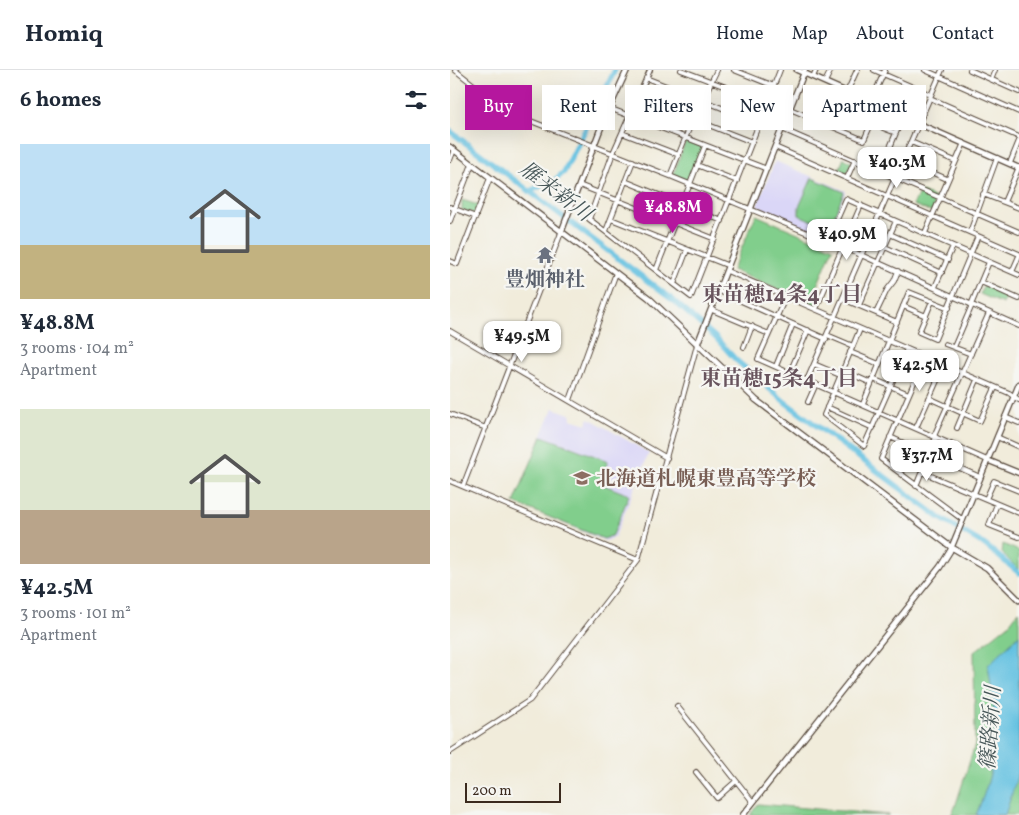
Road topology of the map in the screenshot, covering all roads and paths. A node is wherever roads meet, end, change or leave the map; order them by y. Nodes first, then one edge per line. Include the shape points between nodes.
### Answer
1 (455, 70) edge
2 (627, 70) edge
3 (650, 70) edge
4 (681, 70) edge
5 (717, 70) edge
6 (734, 70) edge
7 (780, 70) edge
8 (797, 70) edge
9 (816, 70) edge
10 (831, 70) edge
11 (857, 70) edge
12 (874, 70) edge
13 (925, 70) edge
14 (942, 70) edge
15 (970, 70) edge
16 (995, 70) edge
17 (805, 71) edge
18 (884, 72) edge
19 (813, 76) junction
20 (940, 76) junction
21 (646, 78) junction
22 (991, 80) junction
23 (712, 82) junction
24 (825, 82) junction
25 (643, 85) edge
26 (664, 85) edge
27 (710, 85) edge
28 (721, 85) edge
29 (772, 85) edge
30 (774, 85) edge
31 (832, 85) edge
32 (850, 85) edge
33 (878, 85) edge
34 (907, 85) edge
35 (1019, 92) edge
36 (926, 94) edge
37 (615, 95) edge
38 (931, 96) junction
39 (793, 102) edge
40 (926, 108) edge
41 (1019, 112) edge
42 (625, 126) edge
43 (711, 126) edge
44 (926, 127) edge
45 (600, 130) edge
46 (665, 130) edge
47 (689, 130) edge
48 (757, 130) edge
49 (782, 130) edge
50 (784, 130) edge
51 (841, 130) edge
52 (868, 130) edge
53 (888, 130) edge
54 (897, 130) edge
55 (916, 130) edge
56 (622, 133) junction
57 (896, 133) junction
58 (1019, 137) edge
59 (686, 138) junction
60 (1019, 141) edge
61 (752, 142) junction
62 (911, 142) junction
63 (964, 143) junction
64 (594, 146) junction
65 (705, 146) junction
66 (775, 147) junction
67 (452, 149) edge
68 (613, 153) junction
69 (679, 156) junction
70 (886, 157) dead end
71 (997, 158) junction
72 (450, 160) edge
73 (855, 160) junction
74 (902, 160) junction
75 (633, 161) junction
76 (745, 161) junction
77 (955, 161) junction
78 (1010, 163) junction
79 (472, 164) junction
80 (697, 165) junction
81 (1019, 168) edge
82 (767, 169) junction
83 (670, 176) junction
84 (895, 177) junction
85 (490, 178) junction
86 (847, 178) junction
87 (947, 179) junction
88 (738, 180) junction
89 (625, 181) junction
90 (689, 184) junction
91 (579, 185) junction
92 (599, 193) junction
93 (984, 194) junction
94 (887, 195) junction
95 (940, 197) junction
96 (617, 200) junction
97 (730, 200) junction
98 (1004, 202) junction
99 (682, 204) junction
100 (861, 205) junction
101 (452, 208) edge
102 (751, 208) junction
103 (1019, 208) edge
104 (879, 213) junction
105 (978, 214) junction
106 (932, 215) junction
107 (476, 217) junction
108 (611, 219) junction
109 (896, 220) junction
110 (450, 221) edge
111 (722, 221) junction
112 (674, 223) junction
113 (562, 230) junction
114 (606, 231) junction
115 (970, 232) junction
116 (1019, 232) edge
117 (925, 233) junction
118 (890, 234) junction
119 (978, 236) junction
120 (715, 239) junction
121 (828, 240) junction
122 (666, 242) junction
123 (953, 246) junction
124 (842, 247) junction
125 (884, 247) junction
126 (687, 250) junction
127 (971, 254) junction
128 (861, 255) junction
129 (1019, 255) edge
130 (707, 258) junction
131 (948, 260) junction
132 (450, 261) edge
133 (878, 262) junction
134 (989, 262) junction
135 (728, 269) junction
136 (656, 270) junction
137 (898, 271) junction
138 (1012, 272) junction
139 (616, 273) junction
140 (942, 273) junction
141 (1019, 275) edge
142 (981, 282) junction
143 (674, 284) junction
144 (935, 287) junction
145 (719, 291) junction
146 (786, 296) junction
147 (953, 297) junction
148 (843, 298) junction
149 (1019, 299) edge
150 (932, 302) junction
151 (972, 305) junction
152 (859, 306) junction
153 (903, 306) junction
154 (948, 308) junction
155 (816, 309) junction
156 (712, 310) junction
157 (876, 313) junction
158 (989, 313) junction
159 (776, 316) junction
160 (926, 316) junction
161 (835, 318) junction
162 (897, 322) junction
163 (793, 324) junction
164 (752, 326) junction
165 (1019, 326) edge
166 (860, 329) junction
167 (808, 330) junction
168 (450, 332) edge
169 (769, 334) junction
170 (827, 337) junction
171 (888, 341) junction
172 (698, 344) junction
173 (945, 344) dead end
174 (853, 346) junction
175 (744, 347) dead end
176 (954, 347) junction
177 (907, 349) junction
178 (850, 352) junction
179 (971, 354) junction
180 (925, 357) junction
181 (814, 364) junction
182 (879, 364) junction
183 (944, 365) junction
184 (510, 366) junction
185 (776, 366) junction
186 (790, 372) junction
187 (841, 373) junction
188 (961, 374) junction
189 (873, 378) junction
190 (807, 380) junction
191 (978, 380) junction
192 (871, 383) junction
193 (816, 384) junction
194 (1019, 384) edge
195 (891, 386) junction
196 (994, 388) junction
197 (834, 392) junction
198 (909, 394) junction
199 (1013, 397) junction
200 (929, 398) junction
201 (570, 400) junction
202 (1019, 400) edge
203 (808, 402) dead end
204 (863, 404) junction
205 (948, 406) junction
206 (827, 407) junction
207 (880, 412) junction
208 (450, 414) edge
209 (964, 414) junction
210 (1006, 417) junction
211 (898, 420) junction
212 (1019, 423) edge
213 (486, 428) junction
214 (873, 428) junction
215 (916, 428) junction
216 (958, 428) dead end
217 (935, 436) junction
218 (890, 437) junction
219 (997, 437) junction
220 (909, 446) junction
221 (1019, 446) edge
222 (929, 454) junction
223 (667, 458) junction
224 (987, 460) junction
225 (899, 472) junction
226 (922, 472) junction
227 (1019, 473) edge
228 (980, 477) junction
229 (450, 480) edge
230 (463, 486) junction
231 (916, 486) junction
232 (1019, 491) edge
233 (973, 494) junction
234 (986, 499) junction
235 (997, 504) junction
236 (1019, 513) edge
237 (962, 522) junction
238 (1019, 537) edge
239 (951, 547) junction
240 (638, 560) junction
241 (1019, 600) edge
242 (677, 706) dead end
243 (450, 752) edge
244 (696, 772) dead end
245 (736, 782) junction
246 (753, 802) junction
247 (744, 815) edge

1 - 64 street via 508,112
2 - 37 street
3 - 21 street
4 - 23 street
5 - 23 street
6 - 29 street
7 - 30 street
8 - 17 street
9 - 19 street
10 - 24 street
11 - 32 street
12 - 18 street
13 - 20 street
14 - 20 street
15 - 22 street
16 - 22 street
17 - 19 street
17 - 39 street
18 - 33 street
18 - 34 street
19 - 24 street
20 - 38 street
20 - 41 street
21 - 25 street
21 - 26 street
22 - 35 street
23 - 27 street
23 - 28 street
24 - 31 street
36 - 38 street
38 - 40 street
38 - 58 street
42 - 56 street
43 - 61 street
44 - 63 street
45 - 64 street
46 - 59 street
47 - 59 street
48 - 61 street
49 - 66 street
50 - 73 street
51 - 52 street via 864,140
53 - 57 street
54 - 57 street
55 - 62 street
56 - 68 street
56 - 69 street
57 - 70 street
59 - 65 street
59 - 69 street
60 - 78 street
61 - 76 street
62 - 74 street
62 - 77 street
63 - 71 street
63 - 77 street
64 - 68 street
64 - 91 street
65 - 76 street
65 - 80 street
66 - 82 street
66 - 86 street
67 - 72 street
67 - 79 street
68 - 75 street
68 - 92 street
69 - 83 street
71 - 78 street
71 - 93 street
73 - 84 street
73 - 86 street
74 - 84 street
74 - 87 street
75 - 83 street
75 - 89 street
76 - 82 street
76 - 88 street
77 - 87 street
78 - 81 street
79 - 85 street
79 - 101 street
80 - 88 street
80 - 90 street
81 - 98 street
82 - 102 street
83 - 90 street
84 - 94 street
84 - 95 street
85 - 107 street
85 - 113 street
86 - 94 street
87 - 95 street
88 - 97 street
89 - 96 street
89 - 99 street
90 - 97 street
90 - 99 street
91 - 92 street
91 - 113 street
92 - 96 street
92 - 114 street via 589,219
93 - 98 street
93 - 105 street
94 - 104 street
94 - 106 street
95 - 105 street
95 - 106 street
96 - 108 street
96 - 112 street
97 - 102 street
97 - 111 street
98 - 103 street
99 - 111 street
99 - 112 street
100 - 104 street
100 - 121 street via 846,199
100 - 124 street
101 - 107 street
101 - 110 street
102 - 121 street
102 - 135 street
104 - 109 street
104 - 128 street
105 - 115 street
105 - 116 street
106 - 115 street
106 - 117 street
107 - 132 street via 457,264
108 - 114 street
108 - 122 street
109 - 117 street
109 - 118 street
111 - 120 street
112 - 120 street
112 - 122 street
113 - 139 street
113 - 184 street
114 - 136 street
115 - 119 street
117 - 123 street
118 - 125 street
118 - 131 street
119 - 127 street
119 - 129 street
120 - 130 street
121 - 124 street
122 - 126 street
122 - 136 street
123 - 127 street
123 - 131 street
124 - 128 street
124 - 155 street
125 - 133 street
125 - 140 street
126 - 130 street
126 - 143 street
127 - 134 street
127 - 147 street
128 - 133 street
128 - 148 street
129 - 138 street
130 - 135 street
130 - 143 street via 691,296
131 - 140 street
133 - 137 street
133 - 152 street
134 - 138 street
134 - 142 street
135 - 145 street
135 - 146 street
136 - 143 street
137 - 144 street
137 - 157 street
138 - 141 street
139 - 172 street via 649,298
139 - 201 street
140 - 144 street
142 - 149 street
142 - 151 street
144 - 147 street
145 - 156 street
145 - 159 street
146 - 155 street
146 - 159 street
147 - 151 street
147 - 154 street
148 - 152 street
148 - 161 street
150 - 153 street via 909,292
150 - 154 street
150 - 160 street
151 - 158 street
151 - 176 street
152 - 157 street
153 - 160 street
153 - 162 street
154 - 160 street via 935,340 919,332
155 - 161 street
156 - 164 street
156 - 172 street
157 - 162 street
158 - 165 street
158 - 179 street
159 - 163 street
159 - 169 street
161 - 166 street
161 - 170 street
162 - 171 street
163 - 167 street
163 - 185 street
164 - 169 street
164 - 175 street
166 - 171 street
166 - 174 street
167 - 170 street
167 - 186 street
168 - 184 street
169 - 185 street via 758,359
170 - 174 street
170 - 181 street
171 - 177 street
171 - 182 street
172 - 223 street
172 - 239 street via 756,400
173 - 176 street
174 - 178 street
176 - 179 street
177 - 180 street
177 - 195 street
178 - 182 street
178 - 187 street
179 - 188 street
180 - 183 street
180 - 198 street
181 - 187 street
181 - 190 street
182 - 189 street
183 - 188 street
183 - 200 street
184 - 201 street
184 - 213 street
185 - 186 street
186 - 190 street
187 - 192 street
187 - 197 street
188 - 191 street
188 - 205 street
189 - 192 street
189 - 195 street
190 - 193 street
191 - 196 street
191 - 209 street
192 - 204 street
193 - 197 street
193 - 203 street
194 - 199 street
195 - 198 street
195 - 207 street
196 - 199 street
196 - 209 street via 980,421
197 - 204 street
197 - 206 street
198 - 211 street
199 - 202 street
199 - 210 street
200 - 205 street
200 - 215 street
201 - 223 street
204 - 207 street
205 - 209 street
205 - 217 street
206 - 214 street
206 - 214 street via 824,415 864,446
207 - 211 street
207 - 214 street
208 - 213 street
209 - 216 street
210 - 212 street
210 - 219 street
211 - 215 street
211 - 218 street
213 - 230 street
215 - 217 street
217 - 222 street
217 - 224 street
218 - 220 street
218 - 225 street via 881,459
219 - 221 street
219 - 224 street
220 - 222 street
220 - 225 street
222 - 226 street
222 - 228 street
223 - 240 street
224 - 227 street
224 - 228 street
225 - 231 street
226 - 231 street
226 - 233 street
228 - 233 street
229 - 230 street
230 - 240 street
231 - 237 street
232 - 234 street via 994,481
233 - 234 street
233 - 237 street
234 - 235 street
235 - 236 street
235 - 238 street via 989,524
237 - 239 street
239 - 241 street via 987,568
239 - 246 street via 928,583
240 - 243 street via 530,700
242 - 245 street
244 - 245 street via 717,798
245 - 246 street
246 - 247 street

